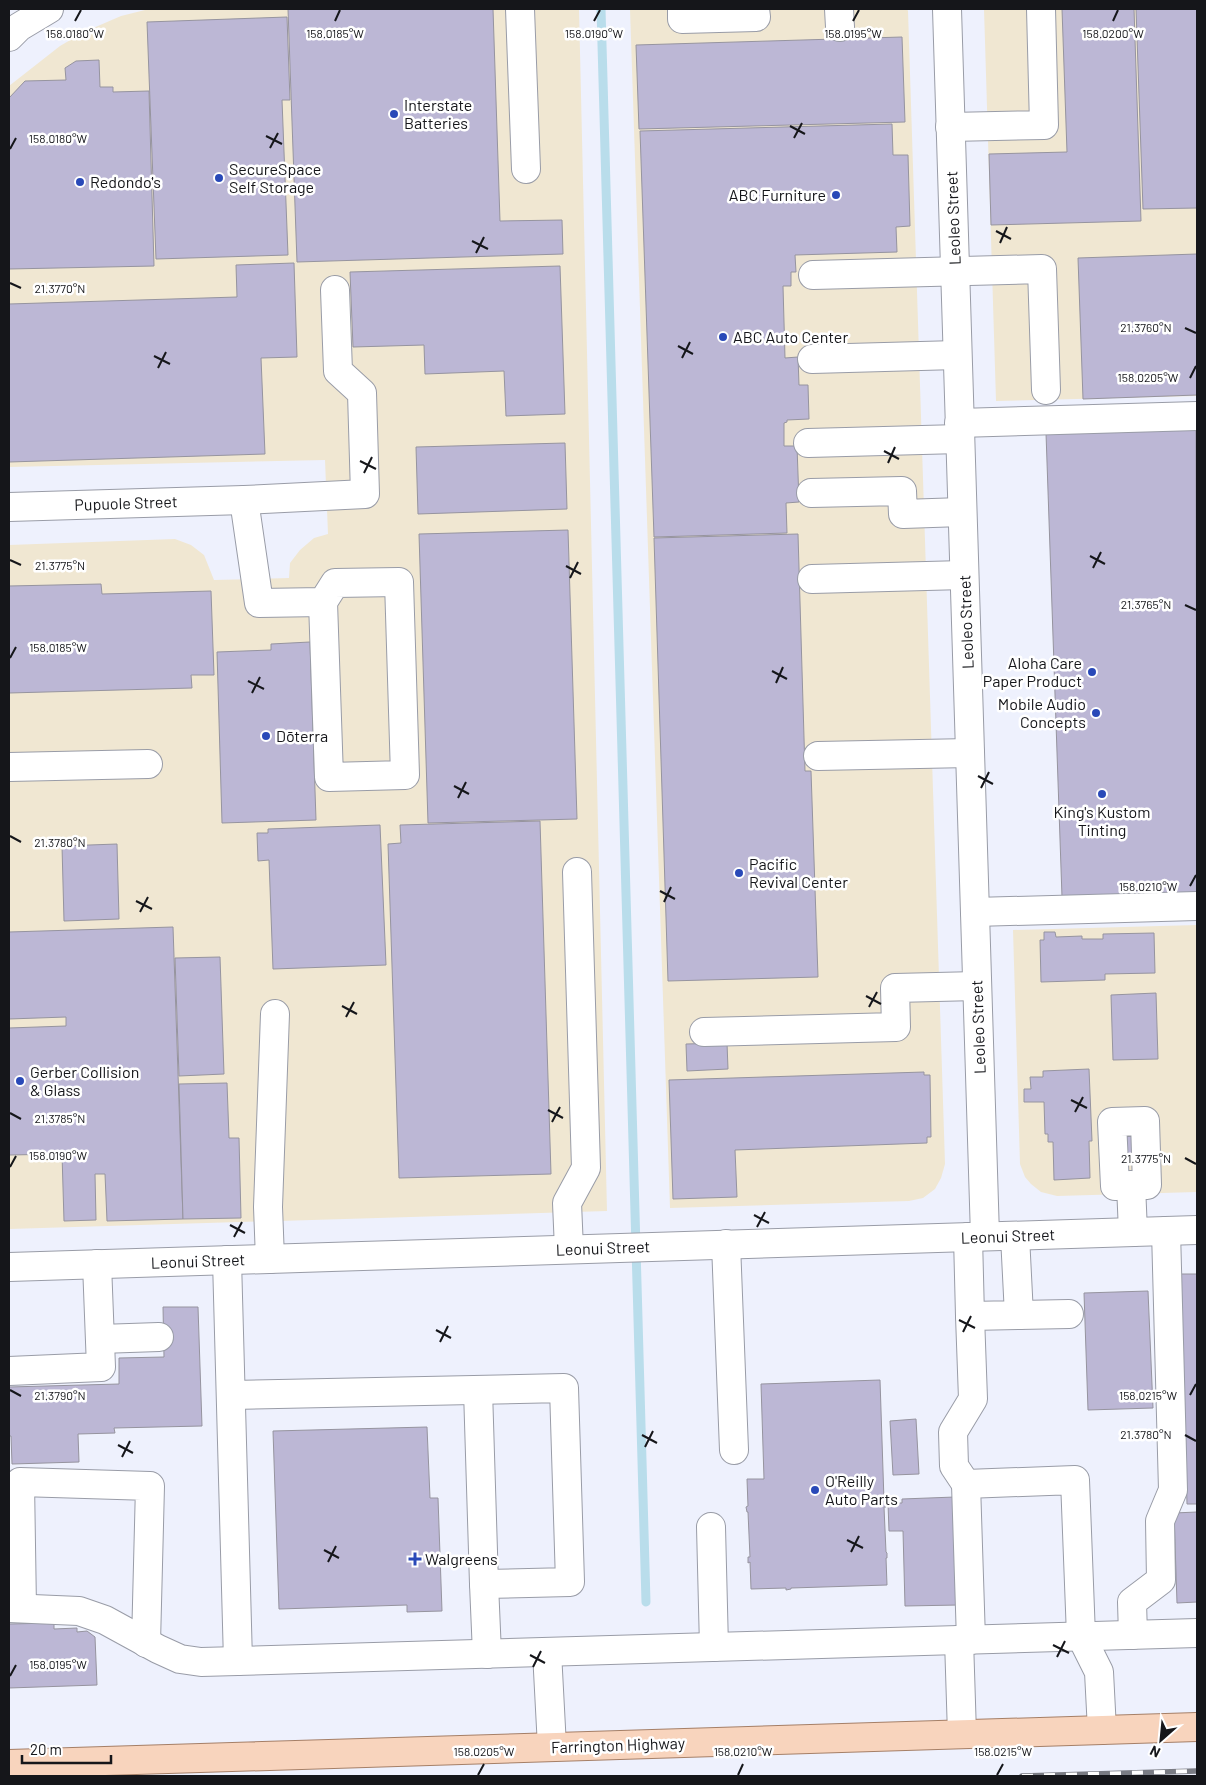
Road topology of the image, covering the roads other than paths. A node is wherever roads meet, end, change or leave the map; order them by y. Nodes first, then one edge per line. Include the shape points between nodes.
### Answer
1 (520, 9) edge
2 (682, 9) edge
3 (756, 9) edge
4 (947, 9) edge
5 (1041, 9) edge
6 (39, 11) edge
7 (9, 36) edge
8 (950, 127) junction
9 (526, 169) dead end
10 (955, 272) junction
11 (813, 275) dead end
12 (335, 290) dead end
13 (957, 354) junction
14 (812, 359) dead end
15 (1046, 390) dead end
16 (1197, 416) edge
17 (960, 431) junction
18 (808, 443) dead end
19 (811, 493) dead end
20 (244, 500) junction
21 (9, 507) edge
22 (962, 512) junction
23 (964, 575) junction
24 (812, 579) dead end
25 (323, 602) junction
26 (970, 753) junction
27 (818, 756) dead end
28 (148, 764) dead end
29 (9, 768) edge
30 (577, 872) dead end
31 (1197, 906) edge
32 (975, 912) junction
33 (977, 986) junction
34 (274, 1014) dead end
35 (704, 1032) dead end
36 (1131, 1185) dead end
37 (1166, 1230) junction
38 (1197, 1230) edge
39 (1133, 1232) junction
40 (976, 1236) junction
41 (1015, 1236) junction
42 (726, 1244) junction
43 (570, 1249) junction
44 (270, 1259) junction
45 (227, 1260) junction
46 (97, 1264) junction
47 (9, 1267) edge
48 (1068, 1314) dead end
49 (1019, 1315) junction
50 (970, 1316) junction
51 (159, 1337) dead end
52 (100, 1339) junction
53 (9, 1371) edge
54 (478, 1390) junction
55 (231, 1395) junction
56 (734, 1450) dead end
57 (966, 1484) junction
58 (711, 1527) dead end
59 (484, 1584) junction
60 (16, 1608) edge
61 (1197, 1633) edge
62 (1133, 1635) junction
63 (1081, 1636) junction
64 (965, 1640) junction
65 (146, 1643) junction
66 (714, 1647) junction
67 (547, 1652) junction
68 (487, 1654) junction
69 (238, 1661) junction
70 (1197, 1727) edge
71 (1102, 1730) junction
72 (962, 1734) junction
73 (552, 1747) junction
74 (9, 1764) edge

1 - 9 street
2 - 3 street via 682,19 756,17
4 - 8 street, Leoleo Street
5 - 8 street via 1044,125
6 - 7 street
8 - 10 street, Leoleo Street
10 - 11 street
10 - 13 street, Leoleo Street
10 - 15 street via 1042,269
12 - 20 street, Pupuole Street via 338,371 362,393 365,494
13 - 14 street
13 - 17 street, Leoleo Street
16 - 17 street
17 - 18 street
17 - 22 street, Leoleo Street
19 - 22 street via 902,491 903,514
20 - 21 street, Pupuole Street
20 - 25 street via 259,603
22 - 23 street, Leoleo Street
23 - 24 street
23 - 26 street, Leoleo Street
25 - 25 street via 329,777 405,775 399,582 335,583
26 - 27 street
26 - 32 street, Leoleo Street
28 - 29 street
30 - 43 street via 586,1168 568,1203
31 - 32 street
32 - 33 street, Leoleo Street
33 - 35 street via 895,988 896,1027
33 - 40 street, Leoleo Street
34 - 44 street via 268,1207
36 - 39 street
37 - 38 street, Leonui Street
37 - 39 street, Leonui Street
37 - 62 street via 1173,1490 1160,1521 1161,1580 1132,1602
39 - 41 street, Leonui Street
40 - 41 street, Leonui Street
40 - 42 street, Leonui Street
40 - 50 street, Leoleo Street
41 - 49 street
42 - 43 street, Leonui Street
42 - 56 street
43 - 44 street, Leonui Street
44 - 45 street, Leonui Street
45 - 46 street, Leonui Street
45 - 55 street
46 - 47 street, Leonui Street
46 - 52 street
48 - 49 street
49 - 50 street
50 - 57 street, Leoleo Street via 973,1399 953,1432 954,1466
51 - 52 street
52 - 53 street via 101,1367
54 - 55 street
54 - 59 street
54 - 59 street via 564,1388 570,1582
55 - 69 street
57 - 63 street via 1075,1480
57 - 64 street
58 - 66 street
59 - 68 street
60 - 65 street via 79,1611 105,1620
60 - 65 street via 20,1482 150,1486
61 - 62 street
62 - 63 street
63 - 64 street
63 - 71 street via 1099,1672
64 - 66 street
64 - 72 street
65 - 69 street via 180,1658 201,1662
66 - 67 street
67 - 68 street
67 - 73 street
68 - 69 street
70 - 71 main road, Farrington Highway
71 - 72 main road, Farrington Highway
72 - 73 main road, Farrington Highway
73 - 74 main road, Farrington Highway

